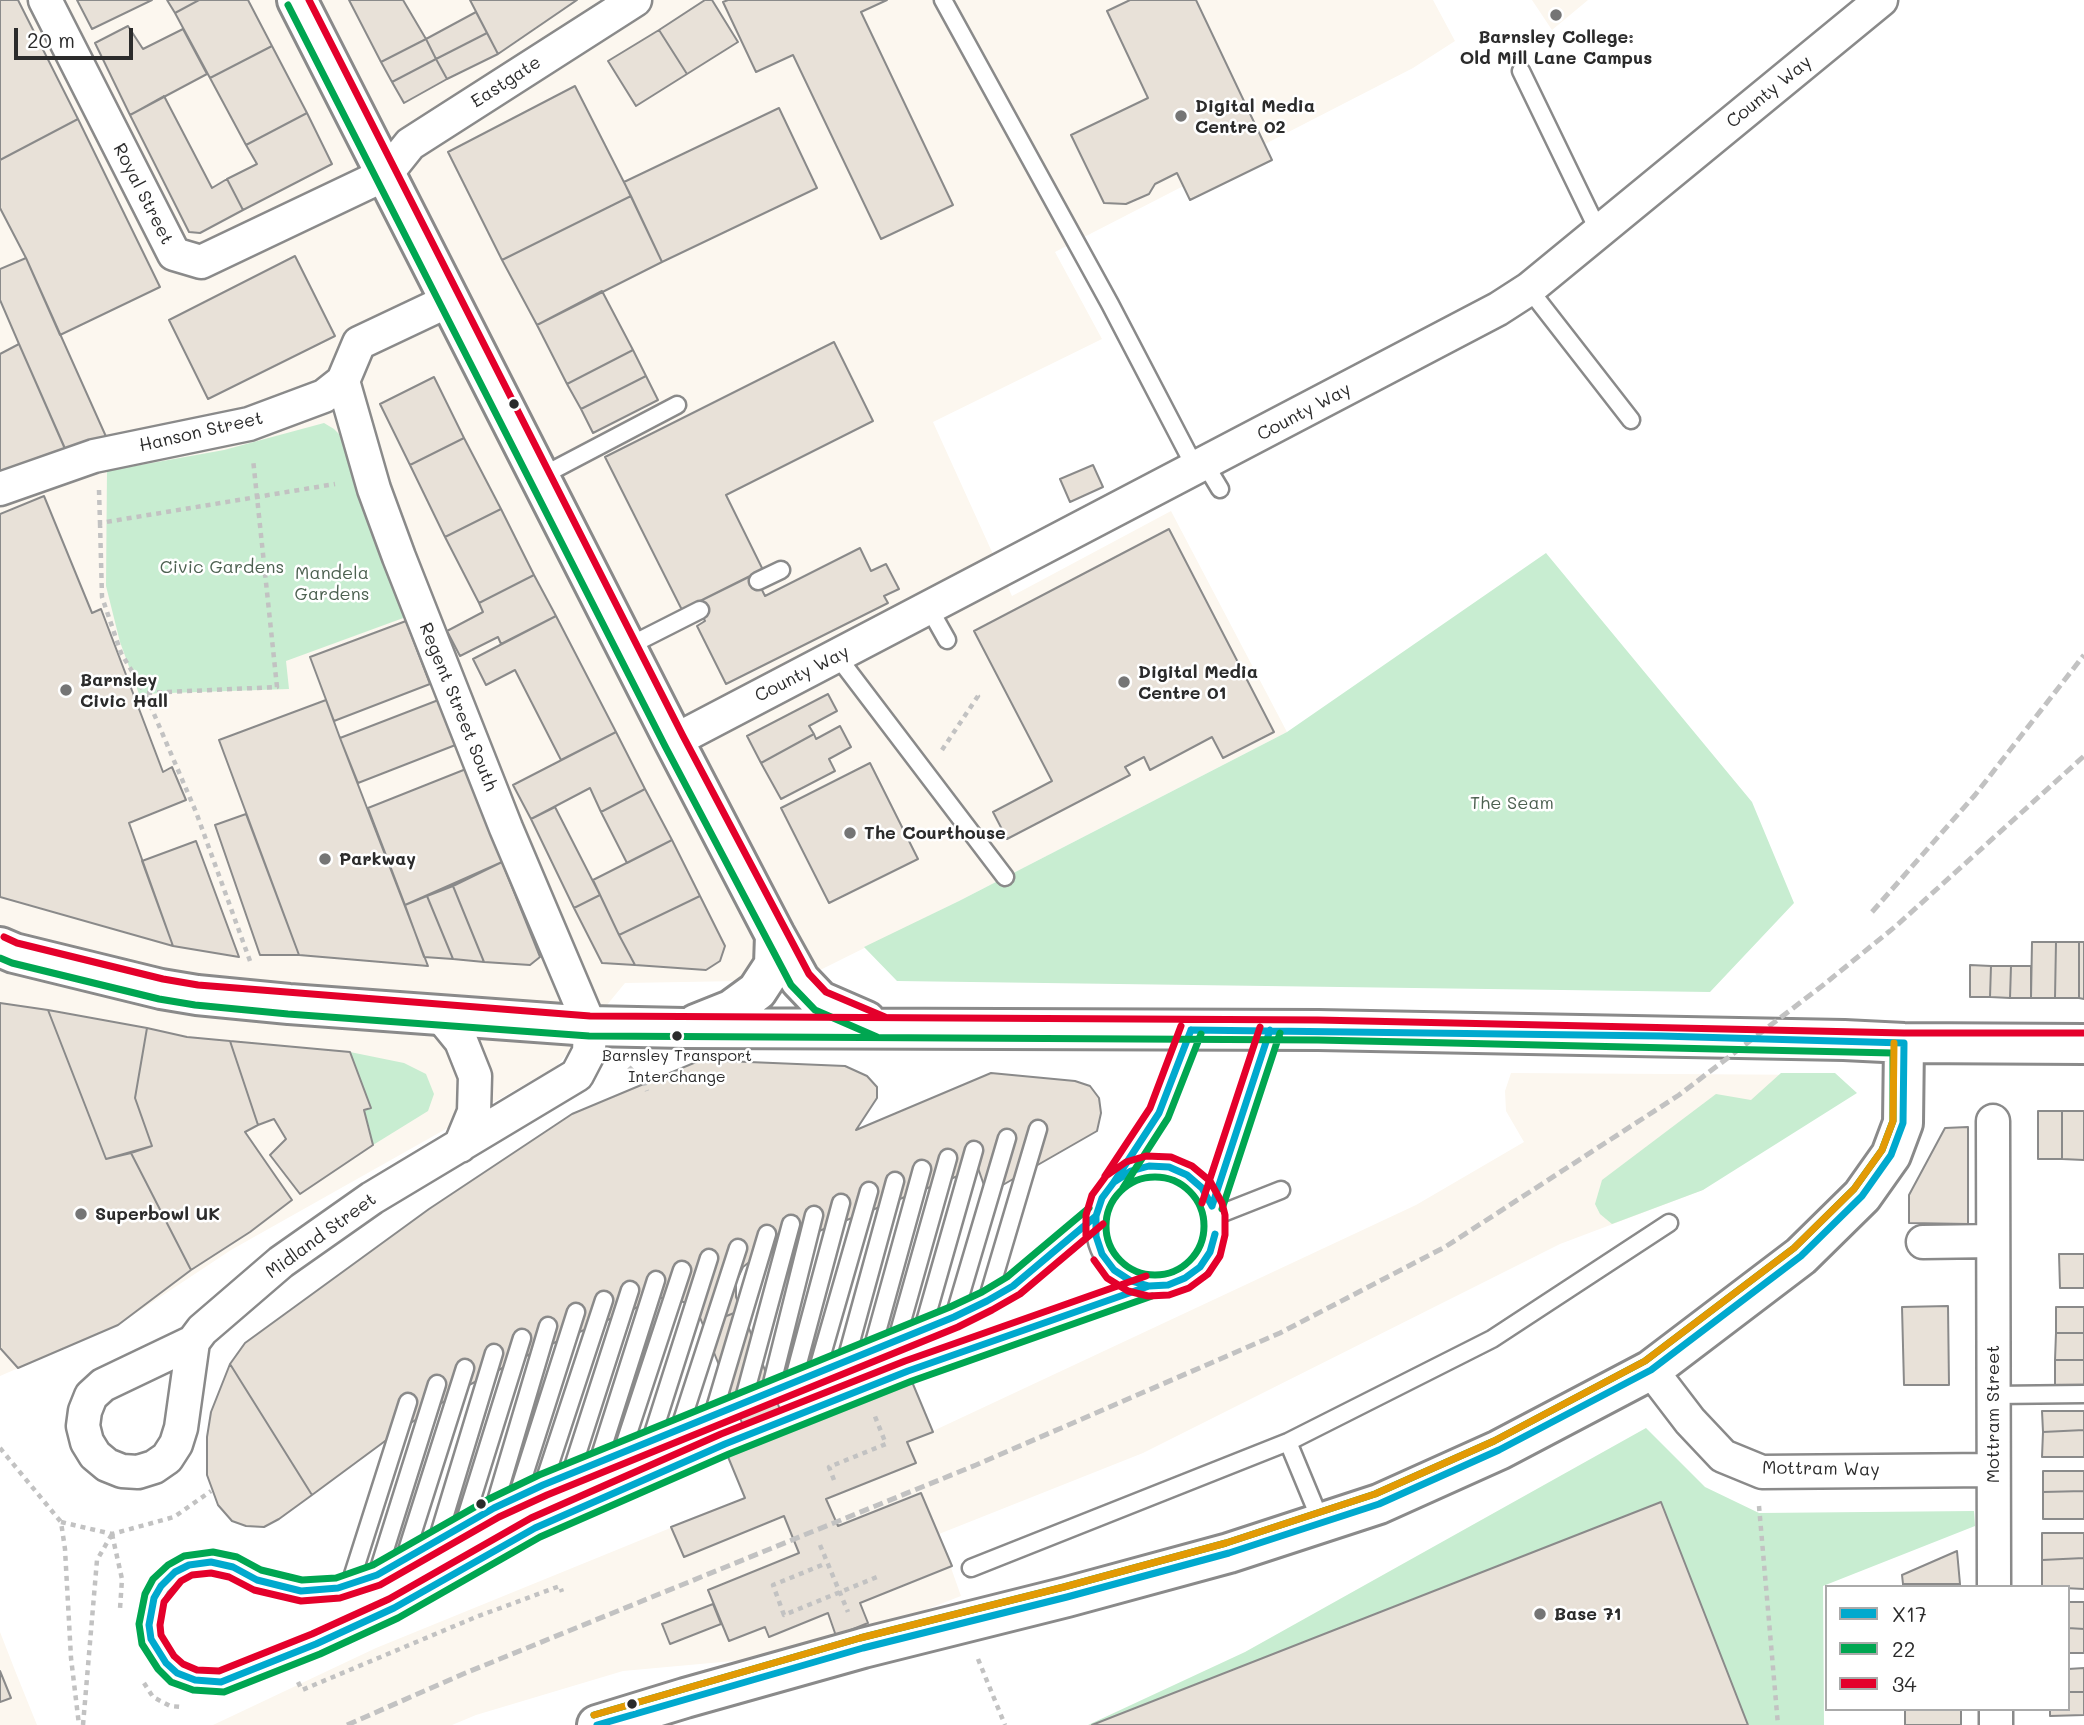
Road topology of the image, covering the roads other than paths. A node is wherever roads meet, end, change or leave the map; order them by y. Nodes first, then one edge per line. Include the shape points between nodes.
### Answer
1 (45, 0) edge
2 (297, 0) edge
3 (943, 0) edge
4 (1881, 0) edge
5 (621, 4) edge
6 (1521, 71) dead end
7 (386, 174) junction
8 (1599, 232) junction
9 (1530, 289) junction
10 (450, 300) junction
11 (343, 381) junction
12 (677, 405) dead end
13 (1631, 421) dead end
14 (1207, 474) junction
15 (540, 477) junction
16 (0, 489) edge
17 (781, 570) dead end
18 (758, 582) dead end
19 (929, 608) junction
20 (700, 610) dead end
21 (947, 640) dead end
22 (626, 647) junction
23 (836, 656) junction
24 (674, 741) junction
25 (1005, 877) dead end
26 (775, 935) junction
27 (0, 947) edge
28 (439, 1014) junction
29 (590, 1026) junction
30 (881, 1027) junction
31 (684, 1028) junction
32 (1191, 1030) junction
33 (1270, 1030) junction
34 (1904, 1043) junction
35 (2084, 1044) edge
36 (1993, 1121) dead end
37 (1038, 1129) dead end
38 (1007, 1138) dead end
39 (460, 1146) junction
40 (974, 1150) dead end
41 (948, 1158) dead end
42 (922, 1169) dead end
43 (895, 1181) dead end
44 (1114, 1182) junction
45 (1281, 1190) dead end
46 (869, 1191) dead end
47 (841, 1203) dead end
48 (1213, 1211) junction
49 (814, 1215) dead end
50 (1096, 1216) junction
51 (1669, 1223) dead end
52 (791, 1224) dead end
53 (767, 1234) dead end
54 (1993, 1241) junction
55 (1923, 1242) dead end
56 (738, 1248) dead end
57 (709, 1258) dead end
58 (681, 1270) dead end
59 (656, 1280) dead end
60 (1149, 1286) junction
61 (630, 1290) dead end
62 (604, 1300) dead end
63 (987, 1301) junction
64 (576, 1312) dead end
65 (954, 1317) junction
66 (548, 1326) dead end
67 (923, 1329) junction
68 (522, 1338) dead end
69 (897, 1339) junction
70 (193, 1342) dead end
71 (872, 1350) junction
72 (494, 1353) dead end
73 (846, 1360) junction
74 (465, 1368) dead end
75 (1651, 1370) junction
76 (817, 1372) junction
77 (793, 1382) junction
78 (437, 1384) dead end
79 (770, 1391) junction
80 (2084, 1394) edge
81 (1993, 1395) junction
82 (408, 1402) dead end
83 (743, 1402) junction
84 (713, 1415) junction
85 (680, 1427) junction
86 (651, 1440) junction
87 (1288, 1442) junction
88 (622, 1452) junction
89 (598, 1462) junction
90 (1992, 1470) junction
91 (571, 1473) junction
92 (543, 1485) junction
93 (517, 1497) junction
94 (495, 1508) junction
95 (464, 1524) junction
96 (1322, 1524) junction
97 (437, 1541) junction
98 (404, 1560) junction
99 (971, 1568) dead end
100 (377, 1575) junction
101 (350, 1584) junction
102 (1994, 1585) edge
103 (597, 1725) edge

1 - 7 street, Royal Street via 173,254 201,262
2 - 7 street
3 - 14 lane
4 - 8 street, County Way
5 - 7 street, Eastgate via 410,144
6 - 8 lane
7 - 10 street
8 - 9 street, County Way
9 - 13 lane
9 - 14 street, County Way
10 - 11 street via 359,343
10 - 15 street
11 - 16 street, Hanson Street via 324,396 249,424 94,456
11 - 29 street, Regent Street South via 371,477 451,692
12 - 15 lane
14 - 19 street, County Way
15 - 22 street
17 - 18 lane
19 - 21 lane
19 - 23 street, County Way
20 - 22 lane
22 - 24 street
23 - 24 street, County Way
23 - 25 lane
24 - 26 street
26 - 30 street via 800,980 820,1001
26 - 31 street via 774,965 757,991 731,1010
27 - 28 street via 161,989
28 - 29 street
28 - 39 street via 461,1041 475,1076 474,1112
29 - 31 street
29 - 39 street, Midland Street via 589,1052 577,1075
30 - 31 street
30 - 32 street
32 - 33 street
32 - 44 lane via 1159,1113
33 - 34 street
33 - 48 lane
34 - 35 street
34 - 75 street via 1903,1123 1891,1155 1862,1196 1801,1256
36 - 54 street, Mottram Street
37 - 63 lane
38 - 65 lane
39 - 70 street, Midland Street via 372,1198 281,1262
40 - 67 lane
41 - 69 lane
42 - 71 lane
43 - 73 lane
44 - 48 lane via 1140,1168 1169,1167 1202,1188
44 - 50 lane
45 - 48 lane
46 - 76 lane
47 - 77 lane
48 - 60 lane via 1215,1234 1199,1267 1168,1285
49 - 79 lane
50 - 60 lane via 1102,1254 1114,1270
50 - 63 lane via 1013,1286
51 - 87 lane via 1492,1339
52 - 83 lane
53 - 84 lane
54 - 55 street
54 - 81 street, Mottram Street
56 - 85 lane
57 - 86 lane
58 - 88 lane
59 - 89 lane
60 - 101 lane via 908,1371 725,1444 535,1528 394,1608 221,1682 177,1673 151,1639 154,1598 175,1572 189,1565 211,1562 233,1567 257,1580 300,1591
61 - 91 lane
62 - 92 lane
63 - 65 lane
64 - 93 lane
65 - 67 lane
66 - 94 lane
67 - 69 lane
68 - 95 lane
69 - 71 lane
71 - 73 lane
72 - 97 lane
73 - 76 lane
74 - 98 lane
75 - 90 street, Mottram Way via 1723,1456 1762,1472
75 - 96 street via 1499,1450
76 - 77 lane
77 - 79 lane
78 - 100 lane
79 - 83 lane
80 - 81 lane
81 - 90 street, Mottram Street
82 - 101 lane
83 - 84 lane
84 - 85 lane
85 - 86 lane
86 - 88 lane
87 - 96 lane
87 - 99 lane
88 - 89 lane
89 - 91 lane
90 - 102 street, Mottram Street
91 - 92 lane
92 - 93 lane
93 - 94 lane
94 - 95 lane
95 - 97 lane
96 - 103 street
97 - 98 lane
98 - 100 lane
100 - 101 lane

